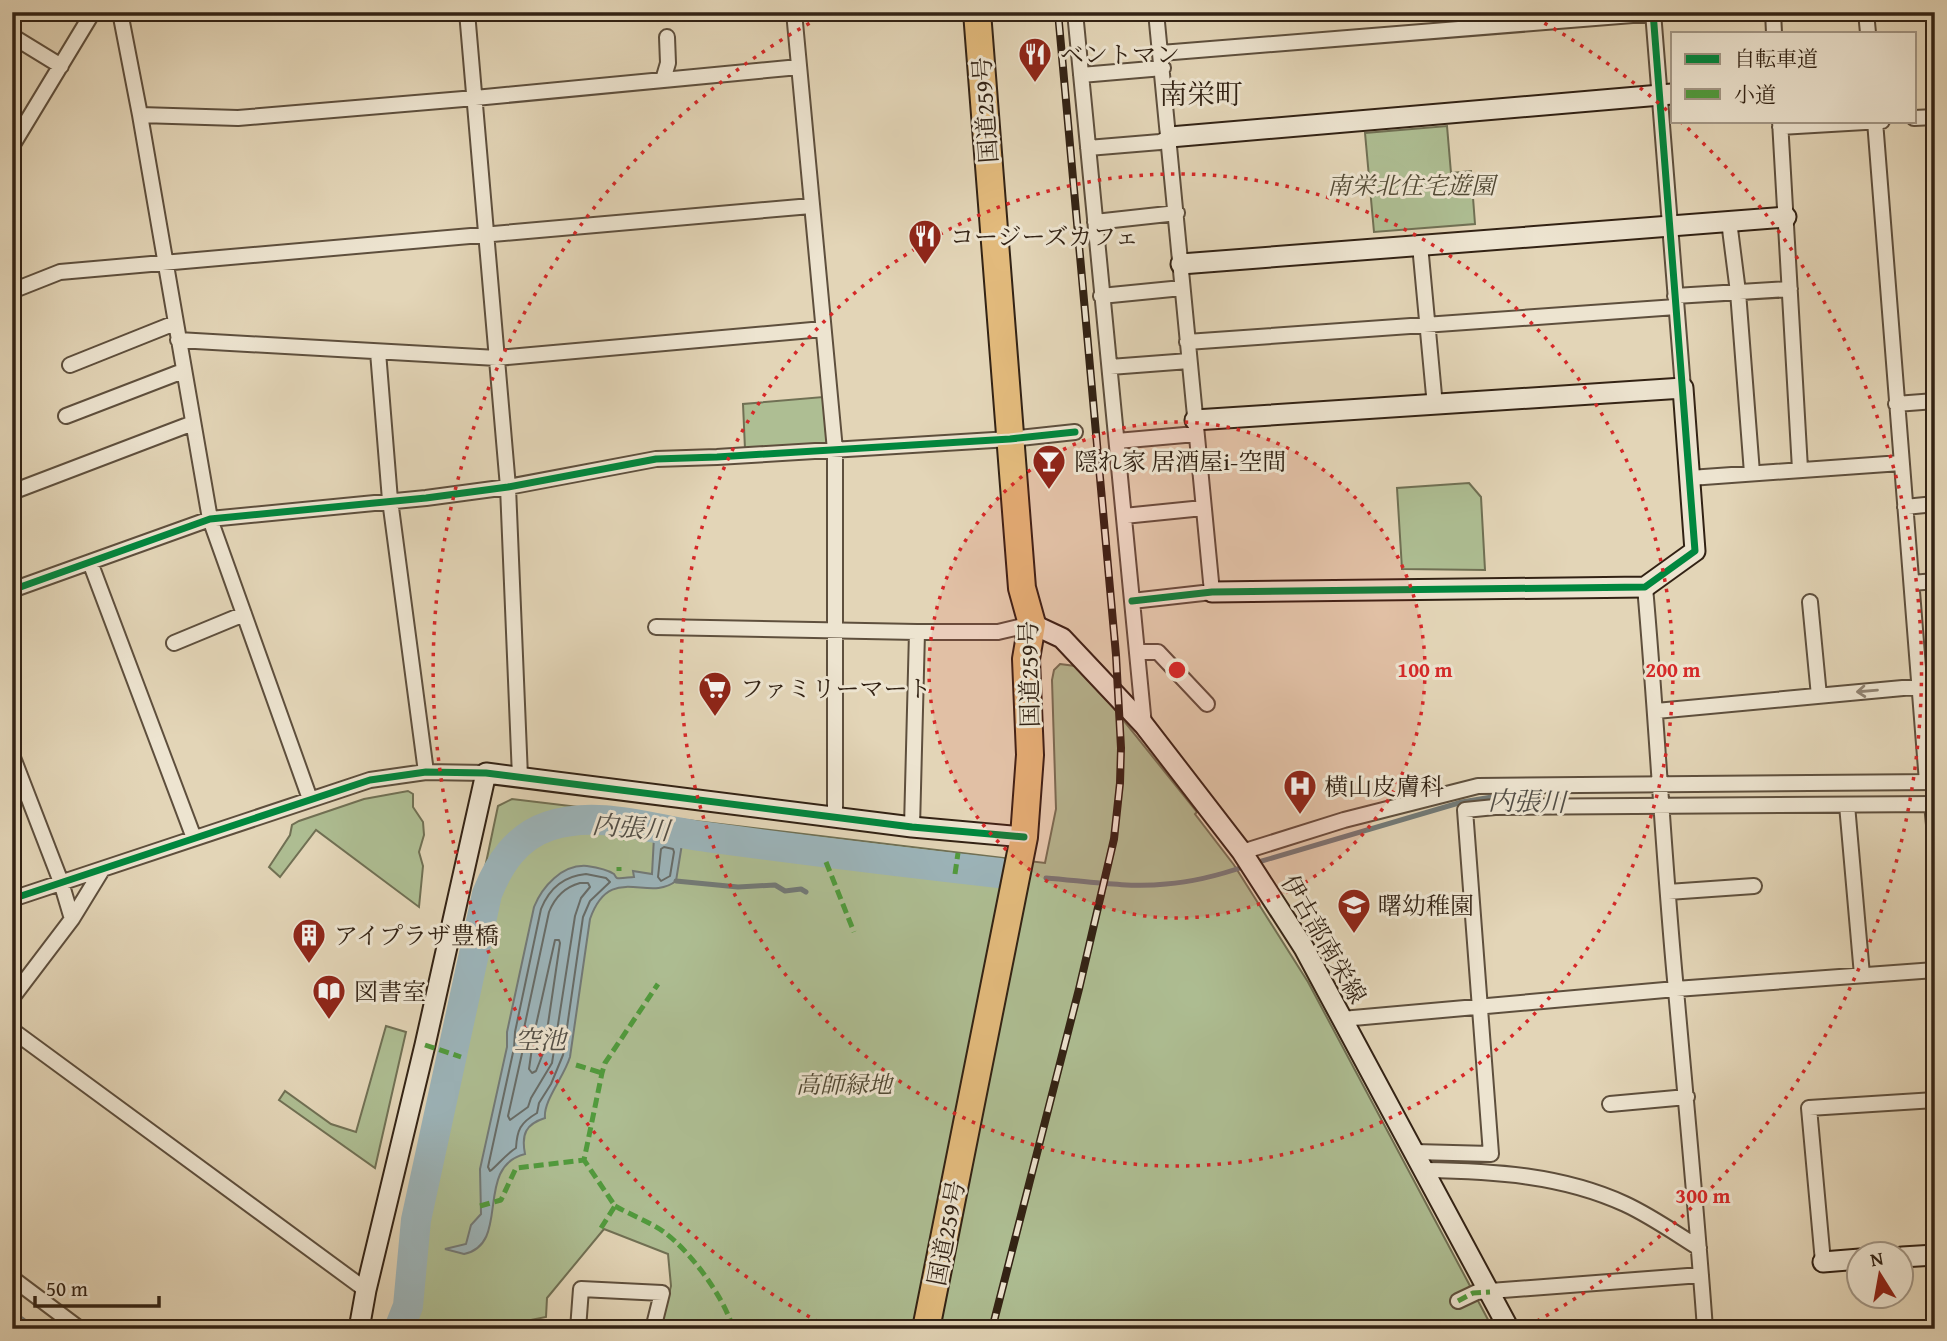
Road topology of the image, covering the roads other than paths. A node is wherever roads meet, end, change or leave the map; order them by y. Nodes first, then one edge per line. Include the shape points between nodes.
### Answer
1 (93, 12) edge
2 (120, 12) edge
3 (467, 12) edge
4 (794, 12) edge
5 (977, 12) edge
6 (1075, 12) edge
7 (1157, 12) edge
8 (1670, 12) edge
9 (1773, 12) edge
10 (1866, 12) edge
11 (1653, 13) edge
12 (1774, 32) edge
13 (1868, 32) edge
14 (12, 36) edge
15 (667, 37) dead end
16 (1162, 60) junction
17 (61, 66) junction
18 (799, 67) junction
19 (1081, 75) junction
20 (663, 80) junction
21 (1666, 95) edge
22 (475, 98) junction
23 (140, 115) junction
24 (1935, 117) edge
25 (1916, 118) edge
26 (1843, 122) edge
27 (1875, 122) edge
28 (1780, 124) edge
29 (1170, 137) junction
30 (12, 146) edge
31 (1088, 148) junction
32 (811, 206) junction
33 (1177, 213) junction
34 (1786, 217) junction
35 (1729, 220) junction
36 (1095, 222) junction
37 (1670, 225) junction
38 (486, 235) junction
39 (1420, 245) junction
40 (166, 264) junction
41 (1181, 264) junction
42 (1182, 288) junction
43 (1790, 289) junction
44 (12, 291) edge
45 (1738, 292) junction
46 (1101, 296) junction
47 (1676, 302) junction
48 (175, 323) junction
49 (1429, 324) junction
50 (823, 329) junction
51 (178, 341) junction
52 (1188, 342) junction
53 (379, 352) junction
54 (497, 358) junction
55 (1189, 361) junction
56 (70, 365) dead end
57 (1110, 367) junction
58 (183, 371) junction
59 (1683, 388) junction
60 (1935, 401) edge
61 (1896, 404) junction
62 (1435, 406) junction
63 (66, 416) dead end
64 (192, 423) junction
65 (1195, 427) junction
66 (1075, 432) dead end
67 (1010, 439) junction
68 (1117, 441) junction
69 (835, 450) junction
70 (1901, 463) junction
71 (1800, 469) junction
72 (1752, 472) junction
73 (1690, 478) junction
74 (508, 487) junction
75 (12, 492) edge
76 (390, 500) junction
77 (1935, 504) edge
78 (1905, 507) junction
79 (1203, 508) junction
80 (1124, 516) junction
81 (210, 519) junction
82 (90, 562) junction
83 (1935, 581) edge
84 (1912, 583) junction
85 (1644, 587) junction
86 (12, 590) edge
87 (1212, 592) junction
88 (1132, 601) junction
89 (1810, 602) dead end
90 (244, 614) junction
91 (1032, 624) junction
92 (656, 627) dead end
93 (836, 631) junction
94 (917, 632) junction
95 (174, 643) dead end
96 (1137, 652) junction
97 (1927, 686) edge
98 (1819, 696) junction
99 (1207, 704) dead end
100 (1656, 711) junction
101 (1144, 724) junction
102 (12, 755) edge
103 (426, 772) junction
104 (486, 773) junction
105 (520, 777) junction
106 (1931, 782) edge
107 (1661, 783) junction
108 (310, 799) junction
109 (1933, 804) edge
110 (1847, 805) junction
111 (1662, 808) junction
112 (835, 817) junction
113 (912, 827) junction
114 (1935, 835) edge
115 (1024, 837) junction
116 (194, 838) junction
117 (1243, 853) junction
118 (102, 870) junction
119 (61, 882) junction
120 (1754, 886) dead end
121 (1668, 892) junction
122 (13, 896) edge
123 (72, 919) junction
124 (1935, 970) edge
125 (1862, 975) junction
126 (1676, 989) junction
127 (12, 998) edge
128 (1481, 1006) junction
129 (1342, 1019) junction
130 (12, 1030) edge
131 (1687, 1097) junction
132 (1935, 1100) edge
133 (1611, 1104) dead end
134 (1415, 1152) junction
135 (1425, 1170) junction
136 (1699, 1248) junction
137 (1935, 1255) edge
138 (1916, 1256) edge
139 (1846, 1260) edge
140 (1822, 1262) joint
141 (1701, 1275) junction
142 (12, 1278) edge
143 (366, 1290) junction
144 (1490, 1292) junction
145 (1458, 1301) dead end
146 (80, 1329) edge
147 (359, 1329) edge
148 (578, 1329) edge
149 (653, 1329) edge
150 (926, 1329) edge
151 (1509, 1329) edge
152 (1705, 1329) edge

1 - 17 street
2 - 23 street
3 - 22 street
4 - 18 street
5 - 67 highway, 国道259号
6 - 19 street
7 - 16 street
8 - 11 street
9 - 12 street
10 - 13 street
11 - 16 street
11 - 21 street
14 - 17 street
15 - 20 street
16 - 19 street
16 - 29 street
17 - 30 street
18 - 20 street
18 - 32 street
19 - 31 street
20 - 22 street
21 - 29 street
21 - 37 street
22 - 23 street via 238,118
22 - 38 street
23 - 40 street
24 - 25 street
26 - 28 street
27 - 61 street
28 - 34 street
29 - 31 street via 1160,142
29 - 33 street
31 - 36 street
32 - 38 street
32 - 50 street
33 - 36 street
33 - 41 street
34 - 35 street
34 - 43 street
35 - 37 street
35 - 45 street
36 - 46 street
37 - 39 street
37 - 47 street
38 - 40 street
38 - 54 street
39 - 41 street
39 - 49 street
40 - 44 street via 60,272
40 - 48 street
41 - 42 street
42 - 46 street
42 - 52 street
43 - 45 street
43 - 71 street
45 - 47 street
45 - 72 street
46 - 57 street
47 - 49 street
47 - 59 street
48 - 51 street
48 - 56 street
49 - 52 street
49 - 62 street
50 - 54 street
50 - 69 street
51 - 53 street
51 - 58 street
52 - 55 street
53 - 54 street
53 - 76 street
54 - 74 street
55 - 57 street
55 - 65 street
57 - 68 street
58 - 63 street
58 - 64 street
59 - 62 street
59 - 73 street
60 - 61 street
61 - 70 street
62 - 65 street
64 - 75 street
64 - 81 street
65 - 68 street
65 - 79 street
66 - 67 street
67 - 69 street
67 - 91 highway, 国道259号 via 1022,588
68 - 80 street
69 - 74 street via 656,459
69 - 93 street
70 - 71 street
70 - 78 street
71 - 72 street
72 - 73 street
73 - 85 street via 1695,551
74 - 76 street
74 - 105 street
76 - 81 street
76 - 103 street
77 - 78 street
78 - 84 street
79 - 80 street
79 - 87 street
80 - 88 street
81 - 82 street
81 - 90 street
82 - 86 street
82 - 116 street
83 - 84 street
84 - 97 street
85 - 87 street
85 - 100 street
87 - 88 street
88 - 96 street
89 - 98 street
90 - 95 street
90 - 108 street
91 - 94 street via 998,632
91 - 101 street, 伊古部南栄線 via 1062,638
91 - 115 highway, 国道259号 via 1026,659 1030,755
92 - 93 street
93 - 94 street
93 - 112 street
94 - 113 street
96 - 99 street via 1158,652
96 - 101 street
97 -> 98 street
97 - 106 street
98 - 100 street
100 - 107 street
101 - 117 street, 伊古部南栄線
102 - 119 street
103 - 104 street
103 - 108 street via 370,780
104 - 105 street
104 - 143 street
105 - 112 street
106 - 107 street
107 - 111 street
107 - 117 street via 1478,786 1344,820
108 - 116 street
109 - 110 street
109 - 114 street
110 - 111 street
110 - 125 street
111 - 121 street
111 - 128 street via 1465,810
112 - 113 street
113 - 115 street
115 - 150 highway, 国道259号
116 - 118 street
117 - 129 street, 伊古部南栄線 via 1304,948
118 - 119 street
118 - 123 street
119 - 122 street
119 - 123 street
120 - 121 street
121 - 126 street
123 - 127 street
124 - 125 street
125 - 126 street
126 - 128 street
126 - 131 street
128 - 129 street
128 - 134 street via 1491,1154
129 - 134 street, 伊古部南栄線
130 - 143 street
131 - 133 street
131 - 136 street
132 - 140 street via 1809,1108
134 - 135 street, 伊古部南栄線
135 - 136 street via 1503,1172 1588,1191 1625,1204
135 - 144 street, 伊古部南栄線
136 - 141 street
137 - 138 street
139 - 140 street
141 - 144 street
141 - 152 street
142 - 146 street
143 - 147 street
144 - 145 street via 1473,1293
144 - 151 street, 伊古部南栄線
148 - 149 street via 581,1289 662,1293

